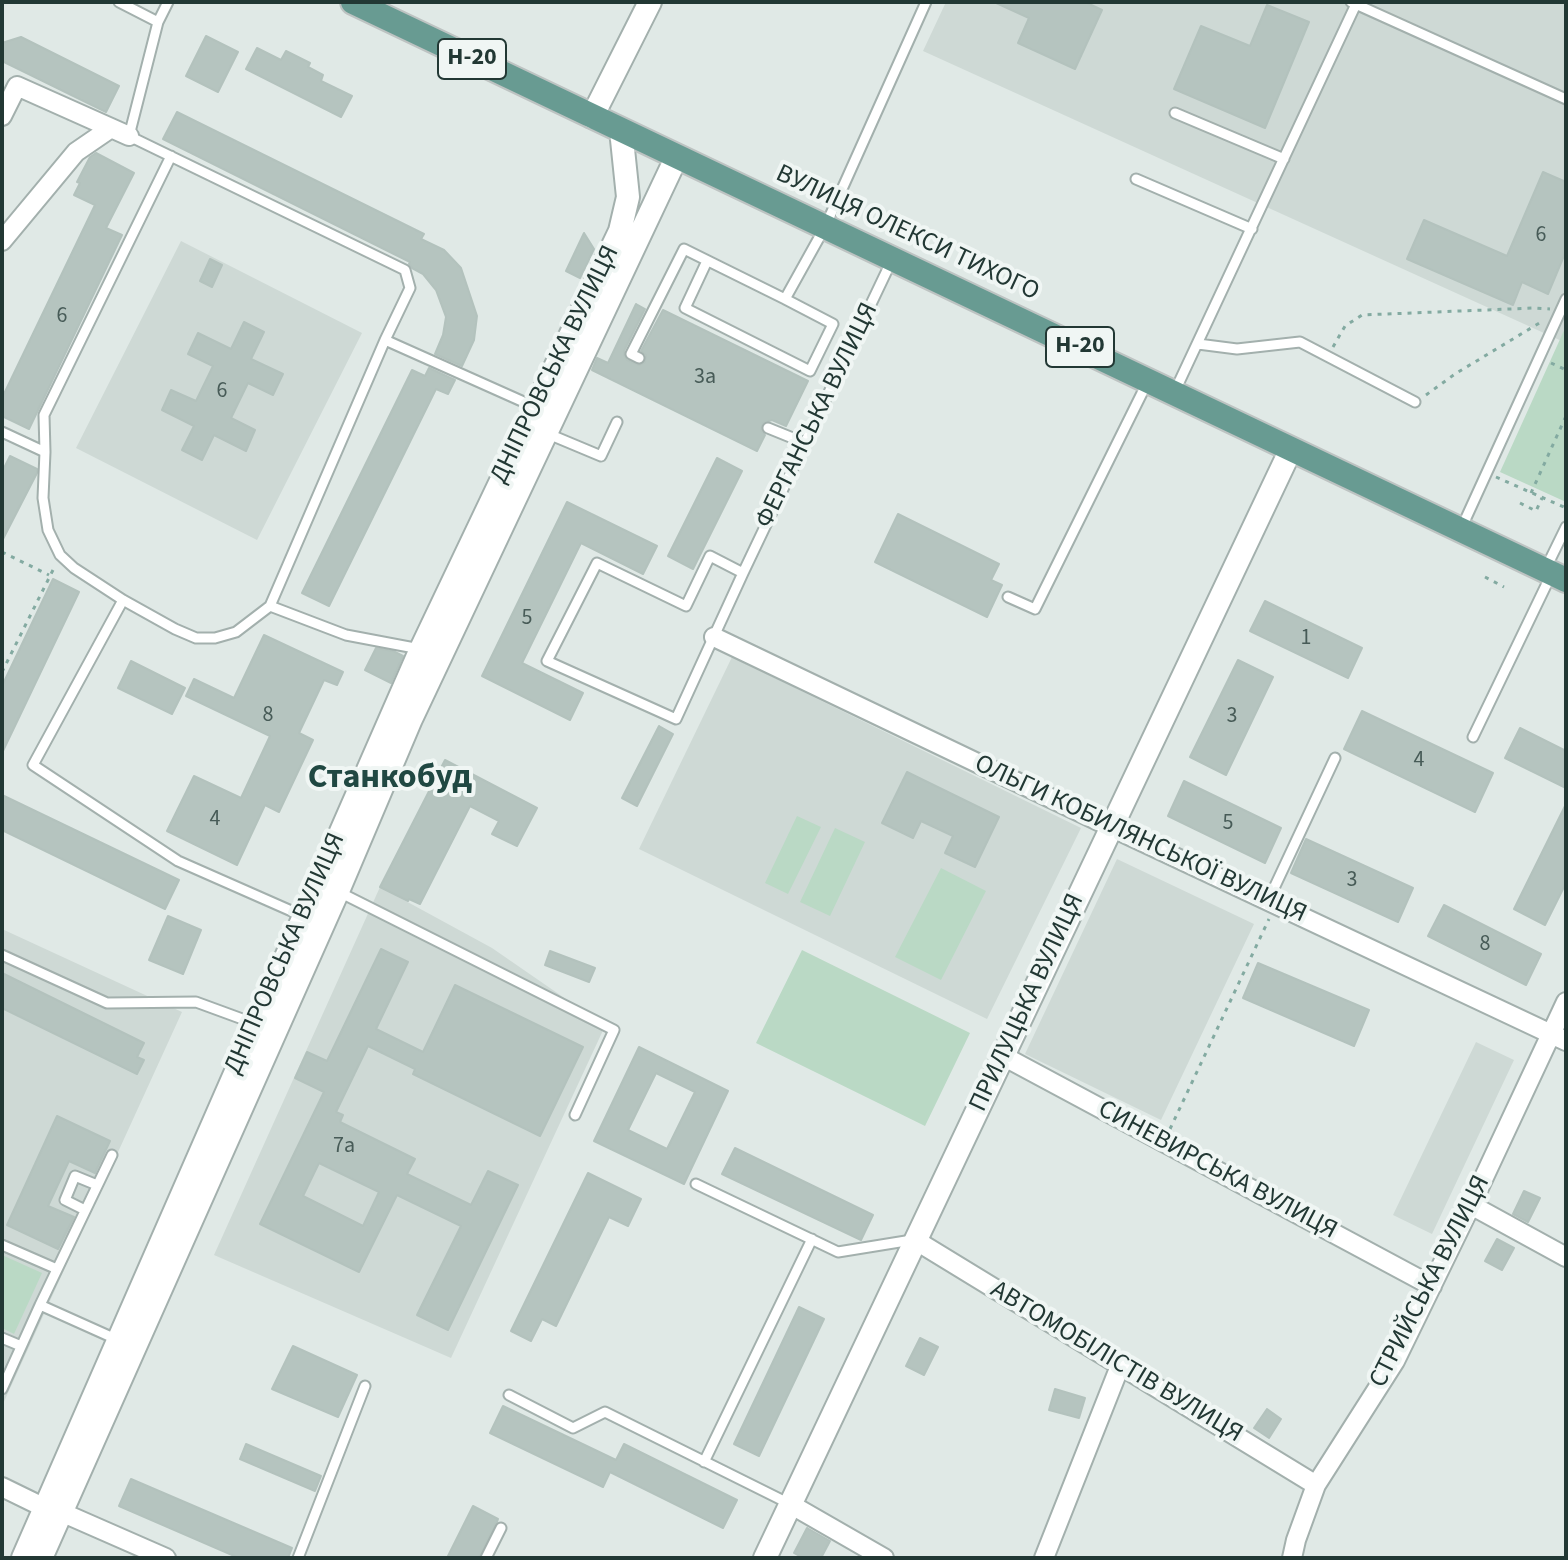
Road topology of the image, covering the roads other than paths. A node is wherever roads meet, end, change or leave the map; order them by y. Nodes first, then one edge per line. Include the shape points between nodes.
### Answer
1 (119, 2) edge
2 (168, 2) edge
3 (353, 2) edge
4 (650, 2) edge
5 (926, 2) edge
6 (1355, 3) edge
7 (158, 22) junction
8 (1566, 99) edge
9 (1175, 113) dead end
10 (2, 116) edge
11 (592, 117) junction
12 (111, 128) junction
13 (621, 130) junction
14 (129, 136) junction
15 (171, 156) junction
16 (677, 156) junction
17 (1284, 159) junction
18 (1136, 179) dead end
19 (825, 227) junction
20 (1252, 229) junction
21 (2, 241) edge
22 (893, 259) junction
23 (707, 261) junction
24 (785, 299) junction
25 (1564, 305) edge
26 (385, 340) junction
27 (1198, 344) junction
28 (639, 358) dead end
29 (1148, 380) junction
30 (1174, 393) junction
31 (1415, 402) road end
32 (545, 419) junction
33 (617, 422) dead end
34 (768, 428) dead end
35 (2, 432) edge
36 (805, 443) junction
37 (1291, 449) junction
38 (45, 452) junction
39 (1566, 527) edge
40 (1461, 531) junction
41 (743, 573) junction
42 (1554, 574) edge
43 (1008, 597) dead end
44 (123, 600) junction
45 (270, 606) junction
46 (714, 637) junction
47 (430, 653) junction
48 (1473, 737) dead end
49 (1335, 758) dead end
50 (1111, 827) junction
51 (328, 887) junction
52 (1272, 902) junction
53 (313, 921) junction
54 (2, 955) edge
55 (1566, 1002) edge
56 (266, 1028) junction
57 (1559, 1037) edge
58 (1003, 1056) junction
59 (575, 1115) dead end
60 (112, 1155) dead end
61 (696, 1184) dead end
62 (97, 1185) junction
63 (1471, 1205) junction
64 (85, 1210) junction
65 (812, 1239) junction
66 (915, 1240) junction
67 (2, 1245) edge
68 (1566, 1257) edge
69 (57, 1269) junction
70 (1432, 1286) junction
71 (40, 1305) junction
72 (2, 1338) edge
73 (126, 1344) junction
74 (21, 1346) junction
75 (1120, 1366) junction
76 (365, 1386) dead end
77 (2, 1389) edge
78 (509, 1395) dead end
79 (704, 1462) junction
80 (1316, 1485) junction
81 (2, 1487) edge
82 (790, 1504) junction
83 (53, 1510) junction
84 (501, 1528) dead end
85 (1294, 1549) edge
86 (23, 1558) edge
87 (41, 1558) edge
88 (166, 1558) edge
89 (298, 1558) edge
90 (486, 1558) edge
91 (765, 1558) edge
92 (884, 1558) edge
93 (1044, 1558) edge
94 (1283, 1558) edge

1 - 7 lane
2 - 7 lane
3 - 11 main road, ВУЛИЦЯ ОЛЕКСИ ТИХОГО / Н-20
4 - 11 street
5 - 19 lane
6 - 8 lane
6 - 17 lane
7 - 14 lane
9 - 17 lane
10 - 12 street via 17,86
11 - 13 main road, ВУЛИЦЯ ОЛЕКСИ ТИХОГО / Н-20
12 - 14 street
12 - 21 street via 76,152
13 - 16 main road, ВУЛИЦЯ ОЛЕКСИ ТИХОГО / Н-20
13 - 32 street, ДНІПРОВСЬКА ВУЛИЦЯ via 628,197 620,231
14 - 15 lane
15 - 26 lane via 405,270 410,288
15 - 38 lane via 44,415
16 - 19 main road, ВУЛИЦЯ ОЛЕКСИ ТИХОГО / Н-20
16 - 32 street, ДНІПРОВСЬКА ВУЛИЦЯ
17 - 20 lane
18 - 20 lane
19 - 22 main road, ВУЛИЦЯ ОЛЕКСИ ТИХОГО / Н-20
19 - 24 lane
20 - 27 lane
22 - 29 main road, ВУЛИЦЯ ОЛЕКСИ ТИХОГО / Н-20
22 - 36 lane, ФЕРГАНСЬКА ВУЛИЦЯ
23 - 24 lane
23 - 24 lane via 685,308 810,371 833,324
23 - 28 lane via 684,249 631,354
25 - 40 lane
26 - 32 lane
26 - 45 lane
27 - 30 lane
27 - 31 lane via 1237,349 1300,342
29 - 30 main road, ВУЛИЦЯ ОЛЕКСИ ТИХОГО / Н-20
29 - 43 lane via 1035,609
30 - 37 main road, ВУЛИЦЯ ОЛЕКСИ ТИХОГО / Н-20
32 - 33 lane via 601,456
32 - 47 street, ДНІПРОВСЬКА ВУЛИЦЯ
34 - 36 lane
35 - 38 lane
36 - 41 lane, ФЕРГАНСЬКА ВУЛИЦЯ
37 - 40 main road, ВУЛИЦЯ ОЛЕКСИ ТИХОГО / Н-20
37 - 50 street, ПРИЛУЦЬКА ВУЛИЦЯ
38 - 44 lane via 43,498 48,530 60,555
39 - 42 lane
40 - 42 main road, ВУЛИЦЯ ОЛЕКСИ ТИХОГО / Н-20
41 - 46 lane, ФЕРГАНСЬКА ВУЛИЦЯ
41 - 46 lane, ФЕРГАНСЬКА ВУЛИЦЯ via 710,556 686,606 597,563 547,661 676,719
42 - 48 lane
44 - 45 lane via 196,638 236,632
44 - 53 lane via 33,765 178,861
45 - 47 lane via 346,635
46 - 50 street, ОЛЬГИ КОБИЛЯНСЬКОЇ ВУЛИЦЯ
47 - 51 street, ДНІПРОВСЬКА ВУЛИЦЯ via 411,719
49 - 52 lane
50 - 52 street, ОЛЬГИ КОБИЛЯНСЬКОЇ ВУЛИЦЯ
50 - 58 street, ПРИЛУЦЬКА ВУЛИЦЯ
51 - 53 street, ДНІПРОВСЬКА ВУЛИЦЯ
51 - 59 lane via 614,1030
52 - 57 street, ОЛЬГИ КОБИЛЯНСЬКОЇ ВУЛИЦЯ
53 - 56 street, ДНІПРОВСЬКА ВУЛИЦЯ
54 - 56 lane via 107,1003 196,1002
55 - 57 street, СТРИЙСЬКА ВУЛИЦЯ
56 - 73 street, ДНІПРОВСЬКА ВУЛИЦЯ
57 - 63 street, СТРИЙСЬКА ВУЛИЦЯ
58 - 66 street, ПРИЛУЦЬКА ВУЛИЦЯ
58 - 70 street, СИНЕВИРСЬКА ВУЛИЦЯ
60 - 62 lane
61 - 65 lane
62 - 64 lane
62 - 64 lane via 75,1176 65,1200
63 - 68 street
63 - 70 street, СТРИЙСЬКА ВУЛИЦЯ
64 - 69 lane
65 - 66 lane via 838,1252
65 - 79 lane
66 - 75 street, АВТОМОБІЛІСТІВ ВУЛИЦЯ
66 - 82 street, ПРИЛУЦЬКА ВУЛИЦЯ
67 - 69 lane
69 - 71 lane
70 - 80 street, СТРИЙСЬКА ВУЛИЦЯ via 1395,1361
71 - 73 lane
71 - 74 lane
72 - 74 lane
73 - 83 street, ДНІПРОВСЬКА ВУЛИЦЯ
74 - 77 lane
75 - 80 street, АВТОМОБІЛІСТІВ ВУЛИЦЯ
75 - 93 street
76 - 89 lane
78 - 79 lane via 573,1428 605,1412
79 - 82 lane
80 - 85 street, СТРИЙСЬКА ВУЛИЦЯ
81 - 83 street
82 - 91 street, ПРИЛУЦЬКА ВУЛИЦЯ
82 - 92 street
83 - 86 street, ДНІПРОВСЬКА ВУЛИЦЯ
83 - 87 street, ДНІПРОВСЬКА ВУЛИЦЯ
83 - 88 street
84 - 90 lane
85 - 94 street, СТРИЙСЬКА ВУЛИЦЯ

